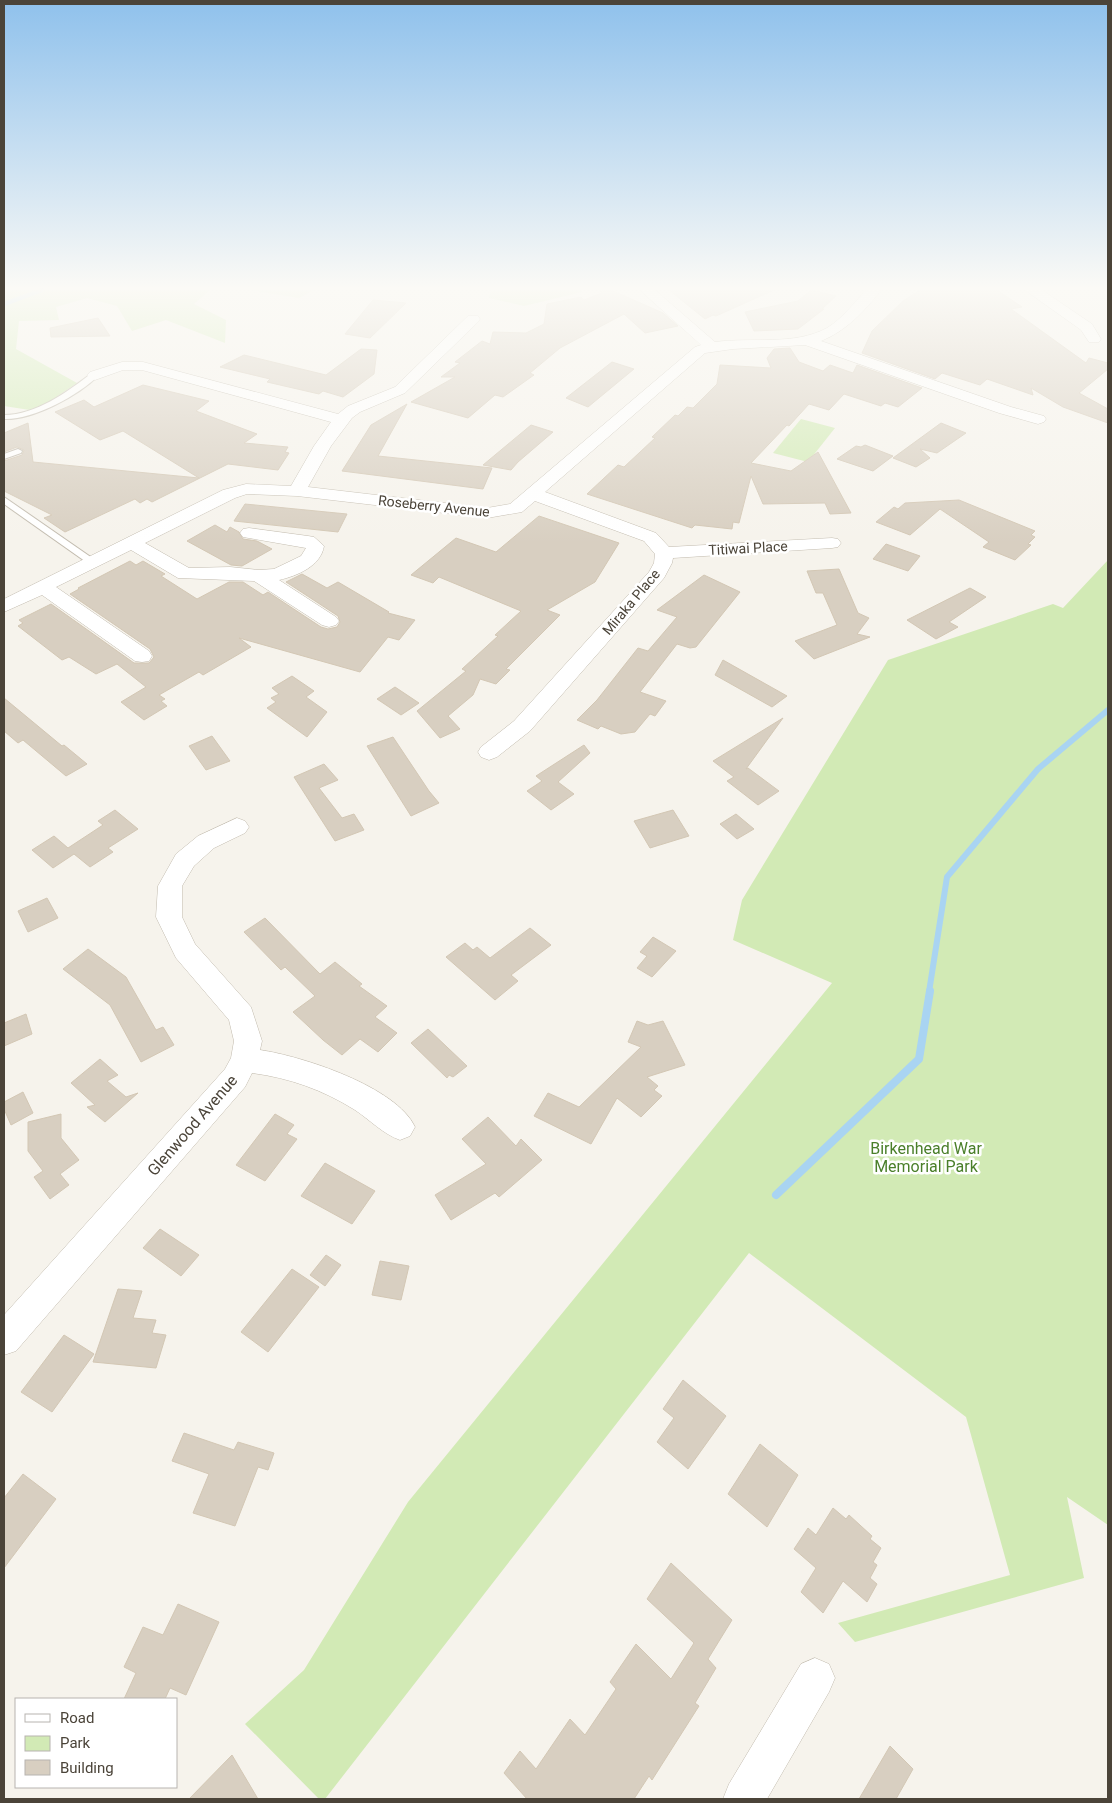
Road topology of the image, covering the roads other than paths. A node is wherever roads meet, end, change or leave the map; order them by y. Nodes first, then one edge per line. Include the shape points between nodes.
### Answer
1 (173, 374) edge
2 (416, 374) edge
3 (670, 374) edge
4 (903, 374) edge
5 (95, 375) edge
6 (4, 417) edge
7 (1038, 419) dead end
8 (340, 420) junction
9 (18, 451) dead end
10 (4, 457) edge
11 (297, 491) junction
12 (532, 494) junction
13 (4, 500) edge
14 (4, 510) edge
15 (249, 533) dead end
16 (131, 542) junction
17 (832, 543) dead end
18 (664, 553) junction
19 (88, 564) junction
20 (259, 576) junction
21 (43, 586) junction
22 (4, 606) edge
23 (329, 621) dead end
24 (142, 656) dead end
25 (489, 752) dead end
26 (236, 827) dead end
27 (245, 1060) junction
28 (400, 1127) dead end
29 (4, 1339) edge
30 (815, 1678) dead end
31 (744, 1799) edge

1 - 8 street
2 - 8 street via 391,396 353,410
3 - 12 street, Roseberry Avenue
4 - 7 street
5 - 6 lane via 28,415
8 - 11 street
9 - 10 lane
11 - 12 street, Roseberry Avenue via 487,513 516,508
11 - 16 street, Roseberry Avenue via 246,489 229,494
12 - 18 street, Miraka Place via 632,528 650,537
13 - 19 lane
14 - 19 lane
15 - 20 street via 308,541 315,546 308,560 297,567 277,575
16 - 19 street, Roseberry Avenue
16 - 20 street via 185,574 230,572
17 - 18 street, Titiwai Place
18 - 25 street, Miraka Place via 657,574 522,726
19 - 21 street, Roseberry Avenue
20 - 23 street
21 - 22 street, Roseberry Avenue
21 - 24 street
26 - 27 street, Glenwood Avenue via 206,842 185,860 170,886 169,917 185,951 241,1015 248,1041
27 - 28 street via 293,1068 342,1088
27 - 29 street, Glenwood Avenue via 235,1078
30 - 31 street

